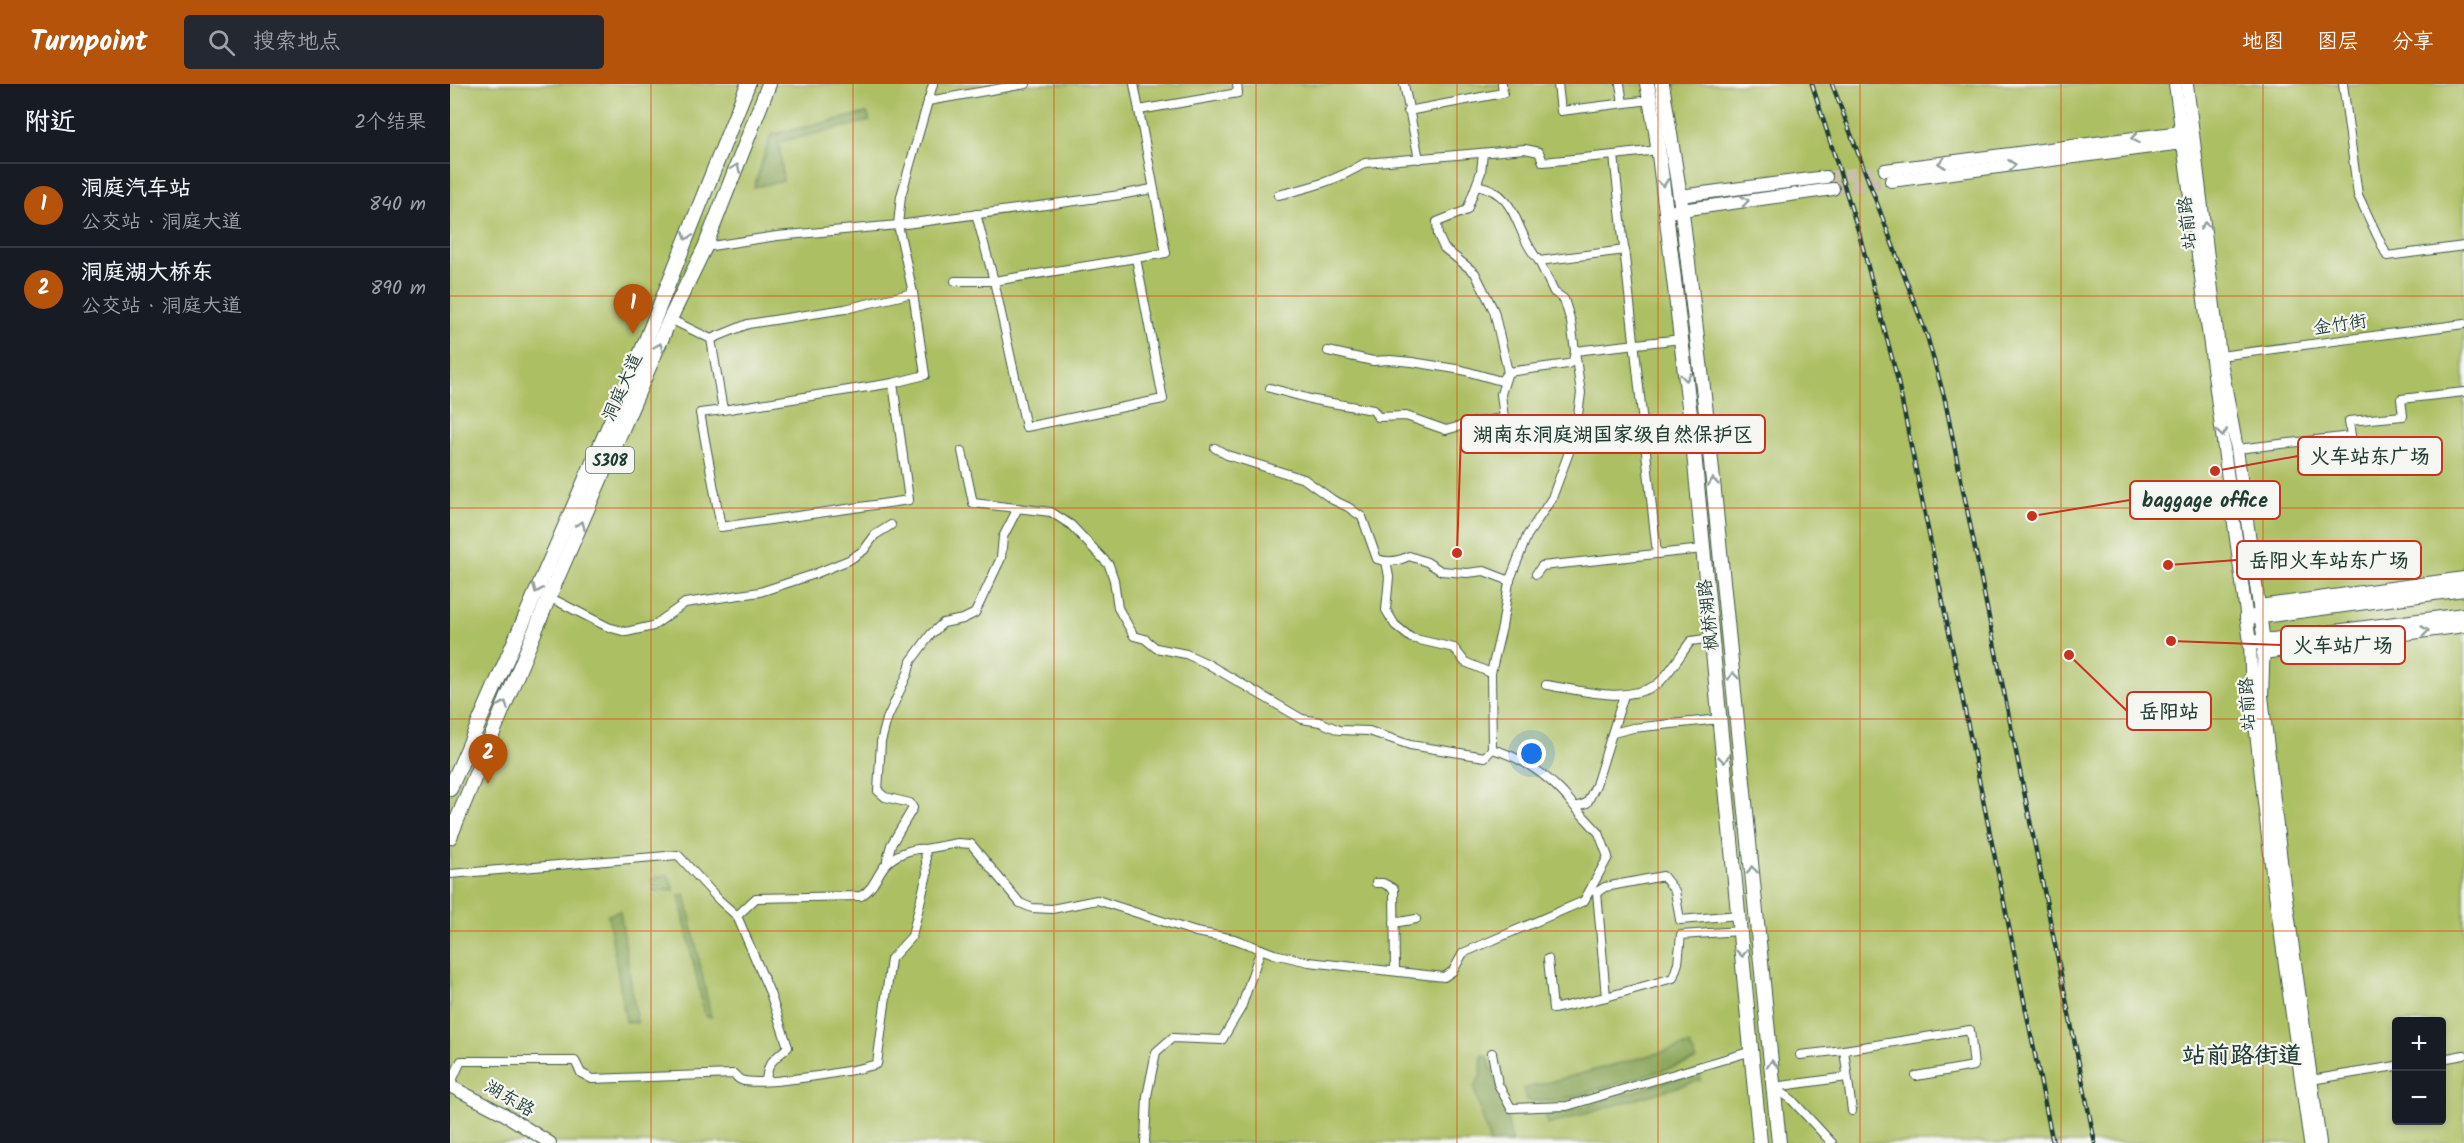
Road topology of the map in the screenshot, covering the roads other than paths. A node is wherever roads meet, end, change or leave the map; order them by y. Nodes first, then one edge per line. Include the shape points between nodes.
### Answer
1 (748, 84) edge
2 (769, 84) edge
3 (933, 84) edge
4 (1026, 84) edge
5 (1134, 84) edge
6 (1237, 84) edge
7 (1404, 84) edge
8 (1502, 84) edge
9 (1558, 84) edge
10 (1620, 84) edge
11 (1647, 84) edge
12 (1662, 84) edge
13 (2175, 84) edge
14 (2187, 84) edge
15 (2343, 84) edge
16 (928, 100) junction
17 (1650, 100) junction
18 (1623, 103) junction
19 (1139, 110) junction
20 (1408, 111) junction
21 (2188, 137) junction
22 (1658, 150) junction
23 (1483, 153) junction
24 (1614, 155) junction
25 (1419, 159) junction
26 (1888, 175) tunnel mouth
27 (1826, 177) tunnel mouth
28 (1477, 185) junction
29 (1152, 189) junction
30 (1833, 189) tunnel mouth
31 (1278, 195) dead end
32 (1680, 195) junction
33 (1682, 210) junction
34 (1666, 212) junction
35 (976, 214) junction
36 (898, 225) junction
37 (705, 246) junction
38 (2464, 246) edge
39 (1624, 250) junction
40 (1136, 258) junction
41 (1539, 261) junction
42 (955, 281) dead end
43 (994, 281) junction
44 (913, 293) junction
45 (670, 319) junction
46 (2464, 324) edge
47 (711, 339) junction
48 (1681, 339) junction
49 (1635, 345) junction
50 (1328, 351) dead end
51 (1575, 351) junction
52 (2220, 356) junction
53 (1508, 372) junction
54 (892, 383) junction
55 (1270, 388) dead end
56 (2464, 392) edge
57 (723, 410) junction
58 (1692, 432) junction
59 (1644, 437) junction
60 (1215, 448) dead end
61 (2237, 449) junction
62 (962, 451) dead end
63 (1018, 508) junction
64 (891, 525) dead end
65 (1703, 549) junction
66 (1657, 554) junction
67 (1386, 561) junction
68 (1536, 574) dead end
69 (2464, 578) edge
70 (1510, 581) junction
71 (2464, 589) edge
72 (549, 597) junction
73 (2255, 613) junction
74 (2464, 615) edge
75 (2464, 626) edge
76 (1712, 638) junction
77 (2259, 646) junction
78 (1491, 673) junction
79 (1546, 685) dead end
80 (1624, 695) junction
81 (1720, 719) junction
82 (1613, 733) junction
83 (1492, 748) junction
84 (450, 789) edge
85 (1575, 807) junction
86 (450, 837) edge
87 (925, 849) junction
88 (887, 860) junction
89 (450, 874) edge
90 (1376, 883) dead end
91 (1739, 915) junction
92 (737, 916) junction
93 (1416, 919) dead end
94 (1680, 920) junction
95 (1394, 923) junction
96 (1740, 931) junction
97 (1680, 938) junction
98 (1261, 949) junction
99 (1548, 959) dead end
100 (1395, 970) junction
101 (1606, 998) junction
102 (1844, 1050) junction
103 (1752, 1051) junction
104 (1492, 1053) dead end
105 (1800, 1055) dead end
106 (2464, 1055) edge
107 (2446, 1058) edge
108 (2392, 1067) edge
109 (1916, 1076) dead end
110 (1847, 1077) junction
111 (2311, 1080) junction
112 (766, 1082) junction
113 (450, 1086) edge
114 (1774, 1087) junction
115 (1852, 1111) dead end
116 (550, 1143) edge
117 (1145, 1143) edge
118 (1760, 1143) edge
119 (1779, 1143) edge
120 (1832, 1143) edge
121 (2310, 1143) edge
122 (2320, 1143) edge

1 -> 84 main road, 洞庭大道 / S308 via 642,350
37 -> 2 main road, 洞庭大道 / S308
3 - 16 street
4 - 16 street
5 - 19 street
6 - 19 street via 1238,93
7 - 20 street
8 - 20 street via 1503,93
9 - 18 street via 1561,111
10 - 18 street
11 - 17 main road, 枫桥湖路
12 - 32 main road, 枫桥湖路
13 - 21 main road, 站前路
14 - 21 main road, 站前路
15 - 38 street via 2358,195 2387,256
16 - 36 street via 901,196
17 - 18 street
17 - 22 main road, 枫桥湖路
19 - 29 street
20 - 25 street
21 - 26 main road
52 -> 21 main road, 站前路
21 -> 73 main road, 站前路
22 - 24 street
22 -> 34 main road, 枫桥湖路
23 - 24 street via 1525,149 1539,152 1543,162
23 - 25 street
23 - 28 street
24 - 39 street
25 - 31 street via 1365,163 1318,185
27 - 32 main road
28 - 41 street via 1502,196 1513,210 1527,249
28 - 53 street via 1467,210 1437,222 1438,235 1444,248 1474,273 1485,293 1494,311
29 - 35 street
29 - 40 street via 1166,253
33 -> 30 main road
32 - 33 main road, 枫桥湖路
33 - 34 main road
114 -> 33 main road, 枫桥湖路
34 - 48 main road, 枫桥湖路
35 - 36 street
35 - 43 street
36 - 37 street
36 - 44 street
37 - 45 main road, 洞庭大道 / S308
39 - 41 street
39 - 49 street
40 - 43 street
40 - 43 street via 1163,399 1026,427
41 - 51 street via 1554,292 1564,299
42 - 43 street
44 - 47 street via 845,309 748,324
44 - 54 street via 925,375
45 - 47 street
72 -> 45 main road, 洞庭大道 / S308
46 - 52 street, 金竹街
47 - 57 street
48 - 49 street
48 -> 58 main road, 枫桥湖路
49 - 51 street
49 - 59 street
50 - 53 street via 1373,361 1462,370 1501,381
51 - 53 street via 1568,364
51 - 70 street via 1581,393 1575,436 1552,498 1527,536
52 - 61 main road, 站前路
53 - 55 street via 1501,394 1504,418 1446,430 1406,416 1378,417 1373,410
54 - 57 street
54 - 57 street via 909,500 721,527 700,413
56 - 61 street via 2401,399 2403,416 2349,421 2351,436
58 - 59 street
58 - 65 main road, 枫桥湖路
59 - 66 street
60 - 67 street via 1304,479 1348,507 1362,517 1377,559
61 - 73 main road, 站前路
62 - 63 street via 973,503
63 - 83 street via 1051,512 1071,525 1098,552 1109,565 1118,608 1126,625 1134,636 1156,648 1186,654 1302,718 1339,730 1368,731 1410,745 1485,757
63 - 88 street via 1003,537 1001,558 975,613 943,623 931,634 910,661 887,719 881,742 878,791 885,797 910,803 913,808 891,844
64 - 72 street via 849,560 812,575 760,592 685,603 653,626 626,632
65 - 66 street
65 - 76 main road, 枫桥湖路
66 - 68 street via 1542,566
67 - 70 street via 1409,556 1442,571 1484,571
67 - 78 street via 1386,610 1395,625 1411,638 1454,648 1465,662
69 - 73 main road
70 - 78 street
71 - 73 main road
86 -> 72 main road, 洞庭大道 / S308
73 - 77 main road, 站前路
74 - 77 main road
77 -> 75 main road
76 - 80 street via 1691,641 1658,684
76 - 81 main road, 枫桥湖路
77 - 111 main road, 站前路 via 2282,869
77 - 121 main road, 站前路 via 2252,696
78 - 83 street
79 - 80 street
80 - 82 street
81 - 82 street
81 -> 91 main road, 枫桥湖路
82 - 85 street via 1587,803
83 - 85 street via 1534,766
85 - 100 street via 1599,833 1608,857 1584,901 1463,953 1453,971 1444,977
87 - 88 street
87 - 98 street via 971,843 1020,903 1032,908 1052,909 1097,900
87 - 112 street via 927,874 912,936 891,959 877,1064 859,1070
88 - 92 street via 870,891 861,896 756,898
89 - 92 street via 678,855
90 - 95 street via 1394,889
91 - 94 street
91 - 96 main road, 枫桥湖路
92 - 112 street via 788,1047 770,1061
93 - 95 street
94 - 97 street
94 - 101 street via 1675,891 1663,876 1605,887 1598,892
95 - 100 street
96 - 97 street
96 -> 103 main road, 枫桥湖路
97 - 101 street via 1673,978
98 - 100 street via 1309,962
98 - 117 street via 1241,1008 1222,1040 1172,1038 1156,1052 1147,1096
99 - 101 street via 1553,1009
102 - 105 street
102 - 109 street via 1970,1030 1974,1066
102 - 110 street
103 - 104 street via 1567,1106 1541,1108 1510,1108 1498,1084
103 - 118 main road, 枫桥湖路
106 - 107 street
108 - 111 street
110 - 114 street
110 - 115 street
111 - 122 main road, 站前路
112 - 113 street via 741,1080 734,1074 592,1079 581,1073 575,1061 461,1061
113 - 116 main road, 湖东路
114 - 119 main road, 枫桥湖路
114 - 120 street via 1791,1099

